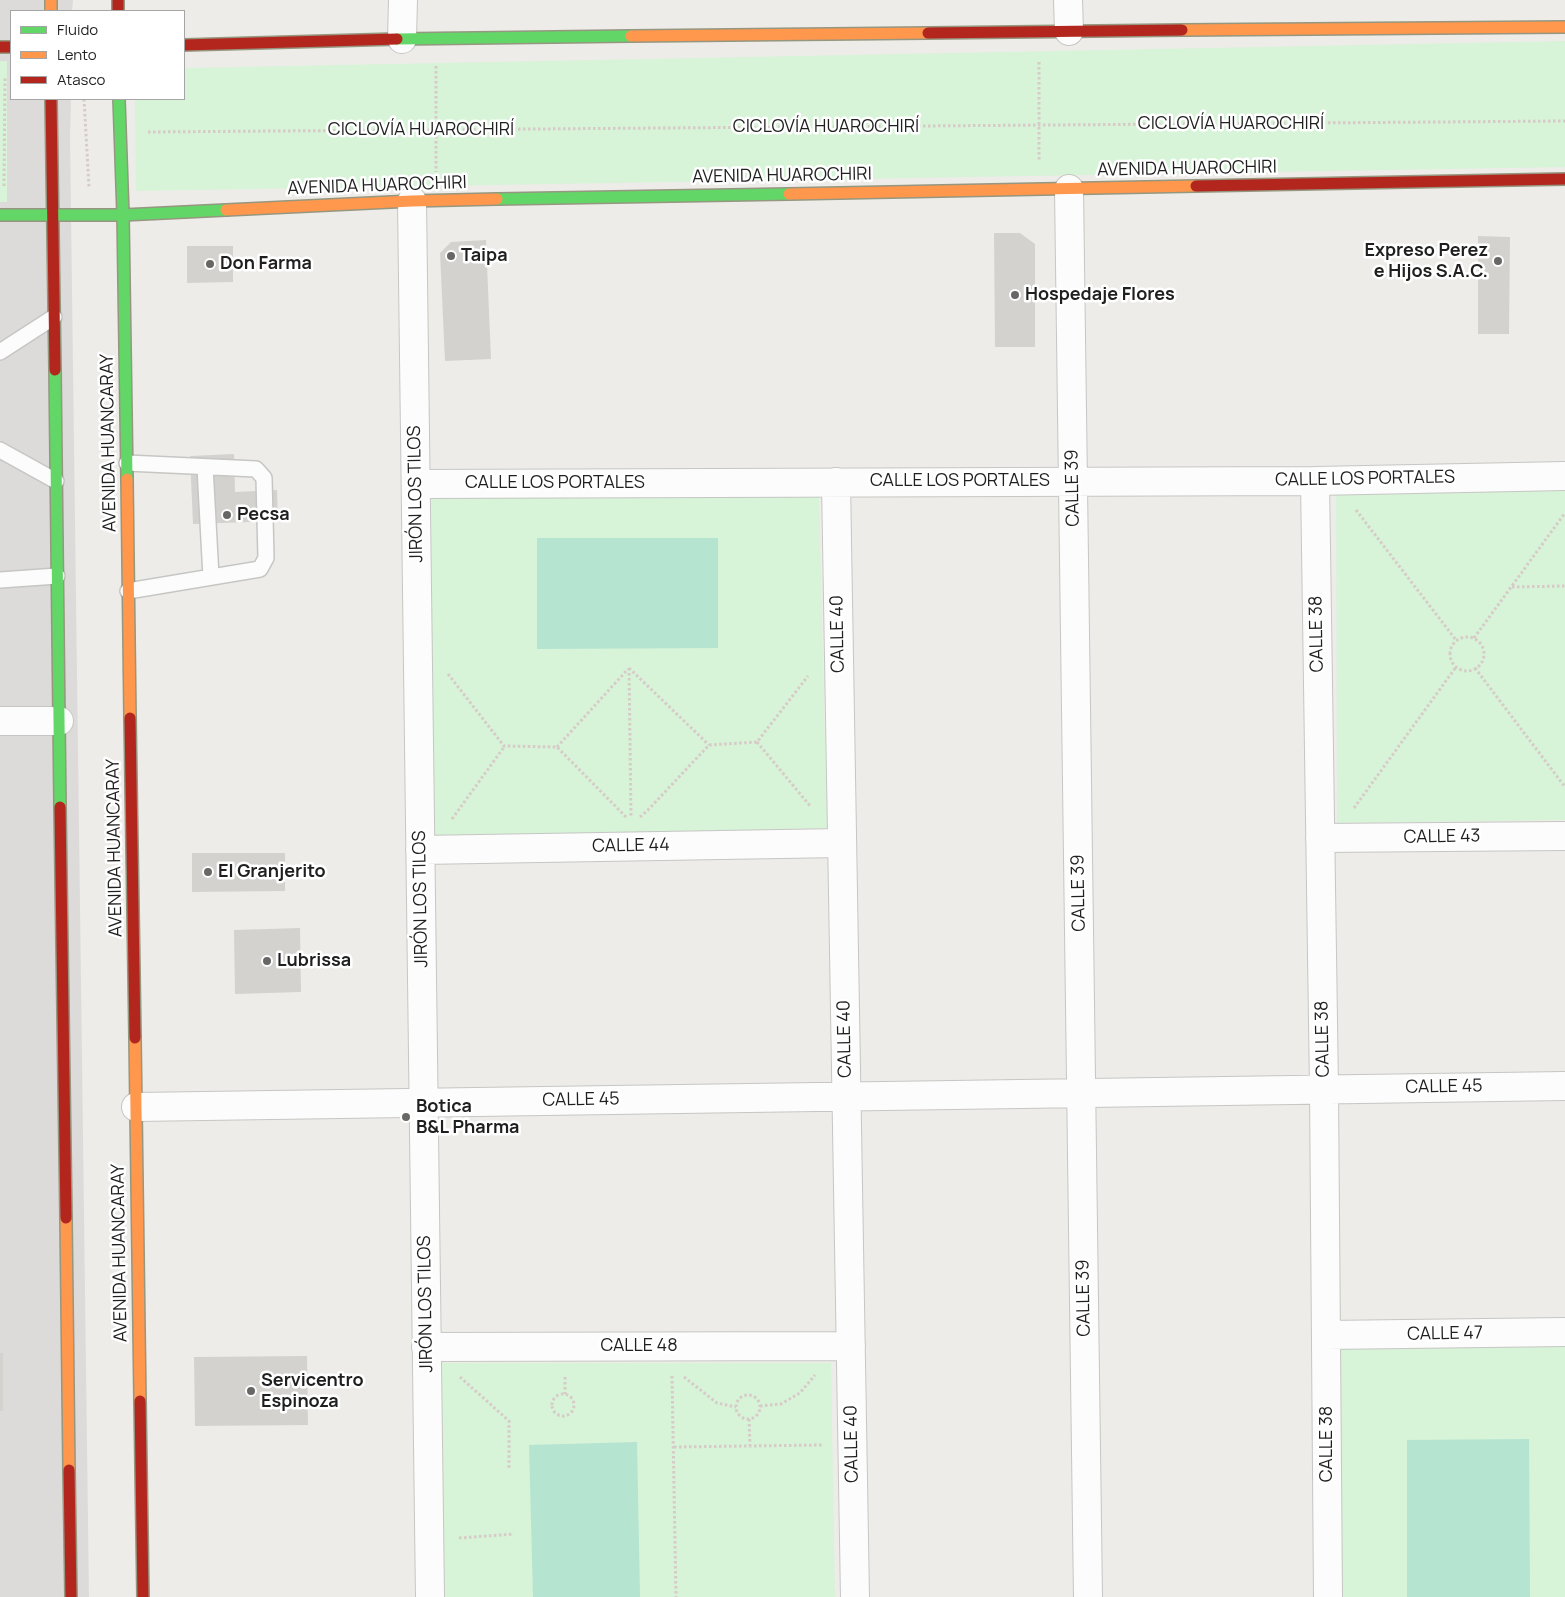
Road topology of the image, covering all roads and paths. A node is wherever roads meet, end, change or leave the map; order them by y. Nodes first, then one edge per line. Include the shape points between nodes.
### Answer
1 (403, 0) edge
2 (1068, 0) edge
3 (1565, 27) edge
4 (1038, 31) junction
5 (1069, 31) junction
6 (436, 38) junction
7 (402, 39) junction
8 (185, 45) edge
9 (5, 74) dead end
10 (51, 100) edge
11 (119, 100) edge
12 (1565, 121) edge
13 (1039, 125) junction
14 (436, 130) junction
15 (120, 132) junction
16 (86, 133) dead end
17 (1565, 179) edge
18 (1069, 188) junction
19 (1040, 189) junction
20 (4, 190) dead end
21 (424, 201) junction
22 (53, 214) junction
23 (0, 215) edge
24 (123, 215) junction
25 (54, 317) junction
26 (0, 352) edge
27 (0, 450) edge
28 (126, 463) junction
29 (205, 467) junction
30 (1565, 476) edge
31 (56, 481) junction
32 (1073, 481) junction
33 (1315, 481) junction
34 (836, 482) junction
35 (416, 484) junction
36 (1352, 505) dead end
37 (1565, 513) edge
38 (57, 576) junction
39 (211, 577) junction
40 (0, 580) edge
41 (1565, 586) edge
42 (1511, 587) junction
43 (128, 591) junction
44 (1474, 638) junction
45 (1456, 640) junction
46 (1456, 667) junction
47 (629, 668) junction
48 (1476, 668) junction
49 (447, 672) dead end
50 (812, 672) dead end
51 (0, 721) edge
52 (60, 721) junction
53 (757, 742) junction
54 (709, 745) junction
55 (504, 746) junction
56 (557, 747) junction
57 (1565, 787) edge
58 (1350, 803) dead end
59 (814, 811) dead end
60 (637, 819) dead end
61 (452, 820) dead end
62 (1565, 836) edge
63 (1320, 838) junction
64 (842, 843) junction
65 (420, 850) junction
66 (1565, 1086) edge
67 (1324, 1089) junction
68 (1082, 1093) junction
69 (846, 1096) junction
70 (423, 1102) junction
71 (136, 1107) junction
72 (1565, 1332) edge
73 (1326, 1334) junction
74 (851, 1346) junction
75 (426, 1347) junction
76 (672, 1368) dead end
77 (564, 1370) dead end
78 (454, 1371) dead end
79 (818, 1372) dead end
80 (680, 1374) dead end
81 (565, 1394) junction
82 (736, 1406) junction
83 (760, 1406) junction
84 (749, 1419) junction
85 (826, 1445) dead end
86 (750, 1446) junction
87 (674, 1447) junction
88 (509, 1470) dead end
89 (514, 1534) dead end
90 (458, 1538) dead end
91 (71, 1597) edge
92 (143, 1597) edge
93 (430, 1597) edge
94 (676, 1597) edge
95 (855, 1597) edge
96 (1088, 1597) edge
97 (1328, 1597) edge

1 - 7 street
2 - 5 street
3 - 5 main road
4 - 5 main road
4 - 6 main road
4 - 13 path
6 - 7 main road
6 - 14 path
7 - 8 main road
9 - 20 path
10 - 22 main road
11 - 15 main road, AVENIDA HUANCARAY
12 - 13 path, CICLOVÍA HUAROCHIRÍ
13 - 14 path, CICLOVÍA HUAROCHIRÍ
13 - 19 path
14 - 15 path, CICLOVÍA HUAROCHIRÍ
14 - 21 path
15 - 16 path, CICLOVÍA HUAROCHIRÍ
15 - 24 main road, AVENIDA HUANCARAY
17 - 18 main road, AVENIDA HUAROCHIRI
18 - 19 main road, AVENIDA HUAROCHIRI
18 - 32 street, CALLE 39
19 - 21 main road, AVENIDA HUAROCHIRI
21 - 24 main road, AVENIDA HUAROCHIRI
21 - 35 street, JIRÓN LOS TILOS
22 - 23 main road, AVENIDA HUAROCHIRI
22 - 24 main road, AVENIDA HUAROCHIRI
22 - 25 main road
24 - 28 main road, AVENIDA HUANCARAY
25 - 26 lane
25 - 31 main road
27 - 31 lane
28 - 29 lane
28 - 43 main road, AVENIDA HUANCARAY
29 - 39 lane
29 - 39 lane via 256,468 264,478 266,558 260,569
30 - 33 street, CALLE LOS PORTALES
31 - 38 main road
32 - 33 street, CALLE LOS PORTALES
32 - 34 street, CALLE LOS PORTALES
32 - 68 street, CALLE 39
33 - 63 street, CALLE 38
34 - 35 street, CALLE LOS PORTALES
34 - 64 street, CALLE 40
35 - 65 street, JIRÓN LOS TILOS
36 - 45 path
37 - 42 path
38 - 40 lane
38 - 52 main road
39 - 43 lane
41 - 42 path
42 - 44 path
43 - 71 main road, AVENIDA HUANCARAY
44 - 45 path via 1465,636
44 - 48 path via 1484,653
45 - 46 path via 1450,649 1450,659
46 - 48 path via 1462,670
46 - 58 path via 1350,813
47 - 54 path
47 - 56 path
47 - 56 path via 632,823
48 - 57 path
49 - 55 path
50 - 53 path
51 - 52 street
52 - 91 main road
53 - 54 path
53 - 59 path
54 - 60 path
55 - 56 path
55 - 61 path
62 - 63 street, CALLE 43
63 - 67 street, CALLE 38
64 - 65 street, CALLE 44
64 - 69 street, CALLE 40
65 - 70 street, JIRÓN LOS TILOS
66 - 67 street, CALLE 45
67 - 68 street, CALLE 45
67 - 73 street, CALLE 38
68 - 69 street, CALLE 45
68 - 96 street, CALLE 39
69 - 70 street, CALLE 45
69 - 74 street, CALLE 40
70 - 71 street, CALLE 45
70 - 75 street, JIRÓN LOS TILOS
71 - 92 main road, AVENIDA HUANCARAY
72 - 73 street, CALLE 47
73 - 97 street, CALLE 38
74 - 75 street, CALLE 48
74 - 95 street, CALLE 40
75 - 93 street, JIRÓN LOS TILOS
76 - 87 path
77 - 81 path
78 - 88 path via 508,1421
79 - 83 path via 800,1393 781,1404
80 - 82 path via 717,1403
81 - 81 path via 574,1404 567,1415 560,1415 554,1410 553,1402 558,1395
82 - 83 path via 740,1398 748,1395 756,1398
82 - 84 path via 742,1418
83 - 84 path via 755,1417
84 - 86 path
85 - 86 path
86 - 87 path
87 - 94 path
89 - 90 path

